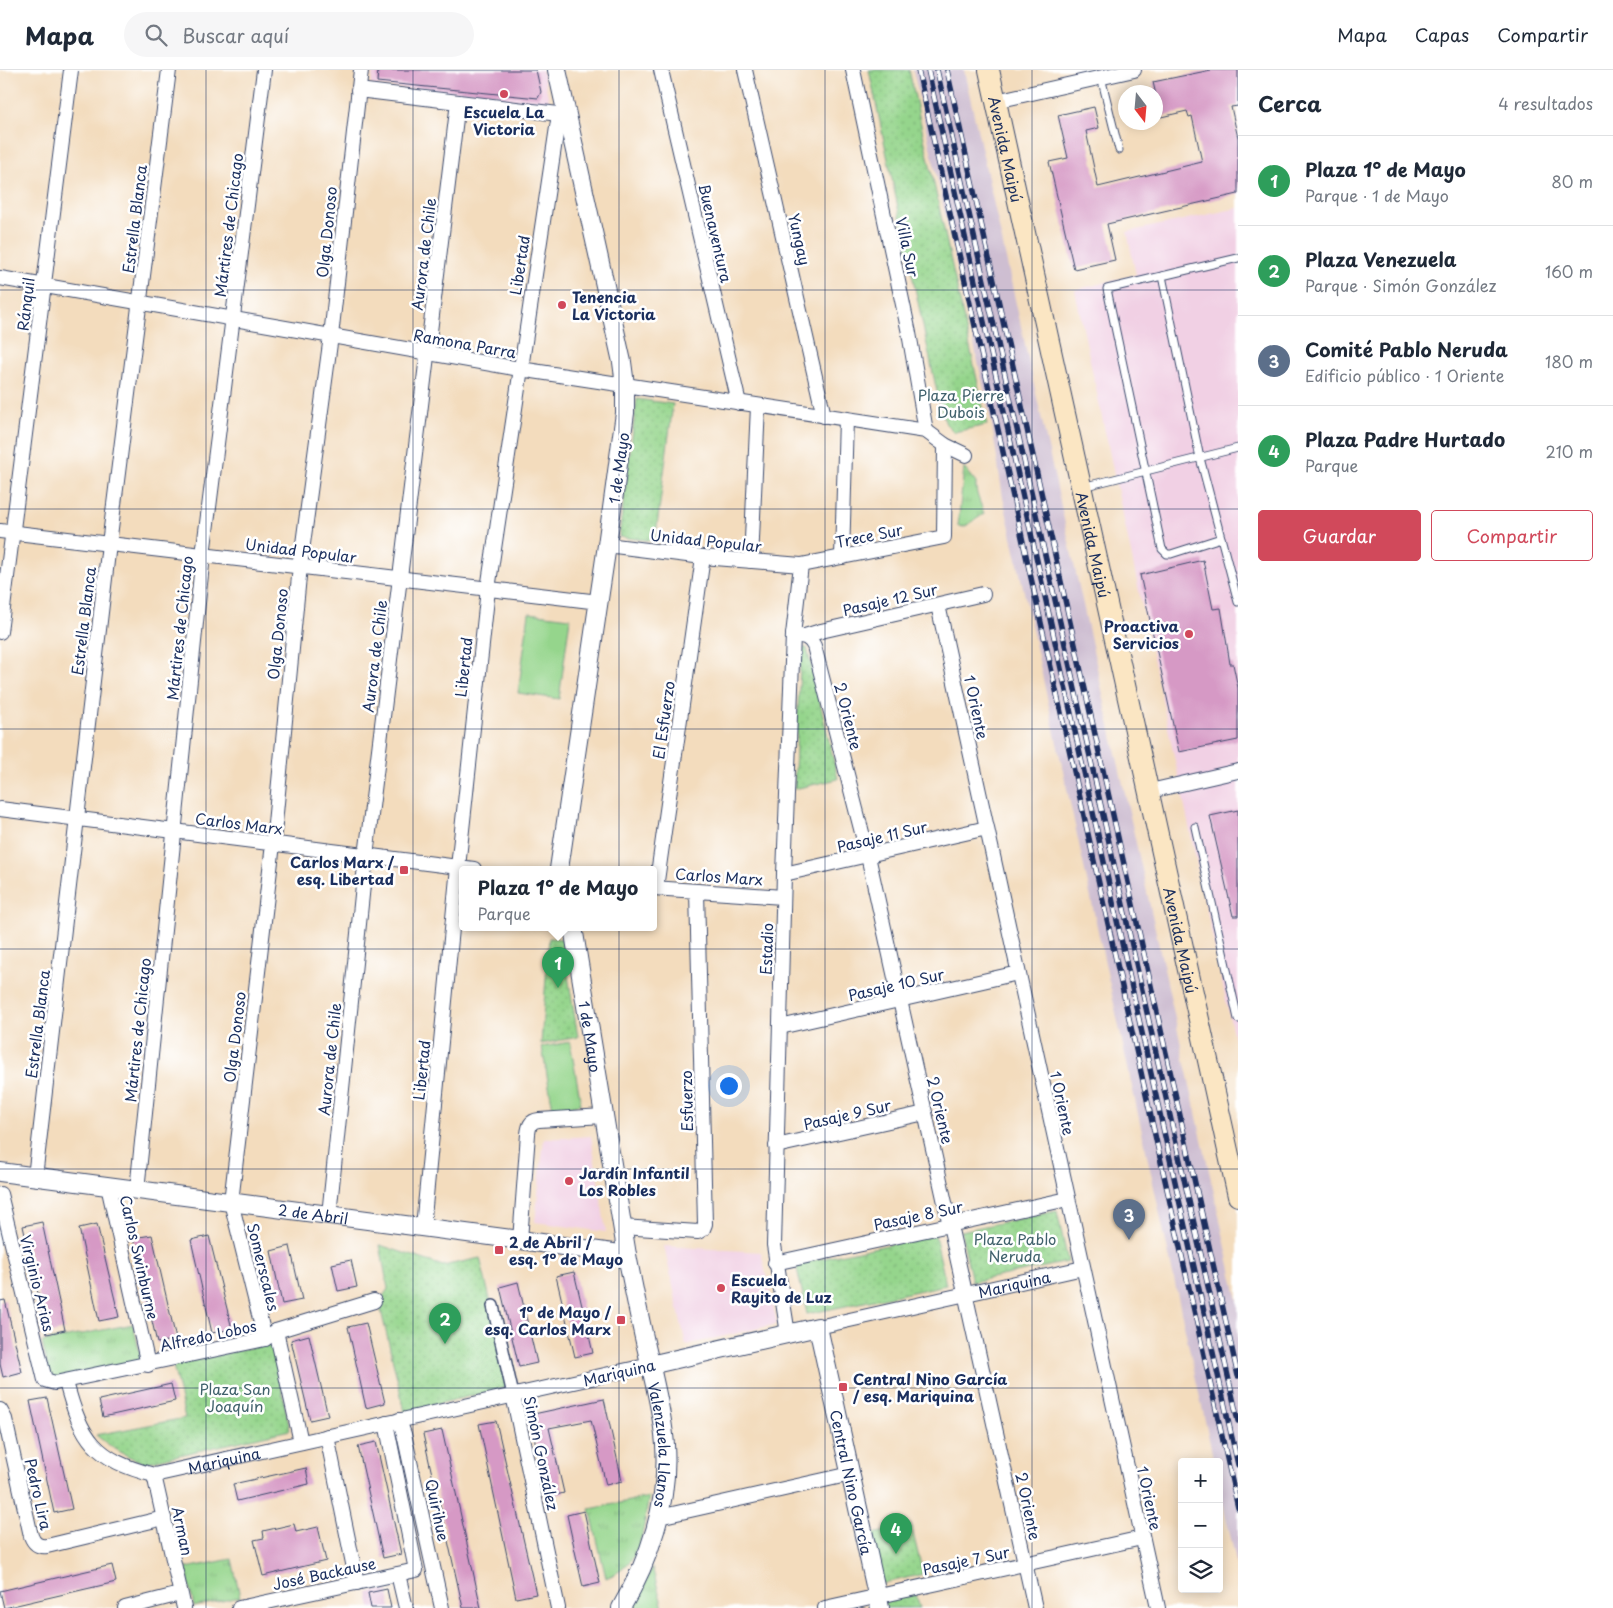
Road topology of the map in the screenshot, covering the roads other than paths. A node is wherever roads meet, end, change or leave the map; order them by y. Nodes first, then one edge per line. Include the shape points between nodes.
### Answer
1 (71, 70) edge
2 (170, 70) edge
3 (264, 70) edge
4 (361, 70) edge
5 (557, 70) edge
6 (661, 70) edge
7 (745, 70) edge
8 (853, 70) edge
9 (989, 70) edge
10 (1134, 70) edge
11 (1101, 77) junction
12 (358, 90) junction
13 (996, 101) junction
14 (458, 102) junction
15 (563, 114) junction
16 (1119, 150) dead end
17 (1238, 258) edge
18 (1162, 276) junction
19 (0, 278) edge
20 (44, 285) junction
21 (140, 302) junction
22 (233, 319) junction
23 (332, 336) junction
24 (427, 354) junction
25 (520, 370) junction
26 (625, 385) junction
27 (738, 403) junction
28 (758, 406) junction
29 (824, 416) junction
30 (846, 419) junction
31 (926, 431) junction
32 (945, 445) junction
33 (1238, 448) edge
34 (966, 455) dead end
35 (1200, 458) junction
36 (1147, 471) junction
37 (1082, 487) junction
38 (6, 532) edge
39 (1221, 538) junction
40 (108, 544) junction
41 (607, 545) junction
42 (203, 555) junction
43 (703, 557) junction
44 (842, 557) junction
45 (751, 561) junction
46 (801, 565) junction
47 (300, 566) junction
48 (400, 578) junction
49 (488, 589) junction
50 (984, 594) dead end
51 (599, 602) junction
52 (1238, 602) edge
53 (938, 605) junction
54 (0, 632) edge
55 (799, 636) junction
56 (1238, 771) edge
57 (1150, 791) junction
58 (0, 809) edge
59 (77, 819) junction
60 (1195, 826) dead end
61 (987, 828) junction
62 (174, 832) junction
63 (273, 844) junction
64 (366, 856) junction
65 (868, 856) junction
66 (559, 866) edge
67 (458, 867) junction
68 (657, 868) edge
69 (784, 874) junction
70 (657, 888) edge
71 (697, 891) junction
72 (783, 897) junction
73 (574, 931) edge
74 (1018, 973) junction
75 (900, 1000) junction
76 (1238, 1019) edge
77 (780, 1027) junction
78 (925, 1113) junction
79 (603, 1116) junction
80 (776, 1146) junction
81 (0, 1172) edge
82 (35, 1177) junction
83 (108, 1186) junction
84 (1237, 1188) edge
85 (137, 1190) junction
86 (0, 1194) edge
87 (1068, 1199) junction
88 (231, 1202) junction
89 (329, 1215) junction
90 (950, 1225) junction
91 (423, 1227) junction
92 (622, 1228) junction
93 (520, 1240) junction
94 (627, 1255) junction
95 (775, 1263) junction
96 (1083, 1268) junction
97 (966, 1294) junction
98 (374, 1301) dead end
99 (493, 1306) dead end
100 (818, 1328) junction
101 (788, 1334) junction
102 (271, 1335) junction
103 (148, 1365) junction
104 (650, 1365) junction
105 (45, 1380) joint
106 (66, 1382) junction
107 (513, 1395) junction
108 (0, 1410) edge
109 (393, 1422) junction
110 (327, 1436) junction
111 (300, 1442) junction
112 (851, 1474) junction
113 (154, 1475) junction
114 (659, 1517) junction
115 (164, 1518) junction
116 (1142, 1538) junction
117 (1025, 1564) junction
118 (398, 1574) junction
119 (357, 1583) junction
120 (180, 1594) junction
121 (296, 1602) edge
122 (879, 1602) edge
123 (162, 1603) edge
124 (558, 1607) edge
125 (125, 1608) edge
126 (184, 1608) edge
127 (239, 1608) edge
128 (406, 1608) edge
129 (442, 1608) edge
130 (621, 1608) edge
131 (825, 1608) edge
132 (1035, 1608) edge
133 (1158, 1608) edge

1 - 20 street, Ránquil
2 - 21 street, Estrella Blanca
3 - 22 street, Mártires de Chicago
4 - 12 street, Olga Donoso
5 - 15 street, 1 de Mayo
6 - 27 street, Buenaventura
7 - 29 street, Yungay
8 - 31 street, Villa Sur via 907,324
9 - 13 main road, Avenida Maipú
10 - 11 street
11 - 13 street
11 - 16 lane
12 - 14 street
12 - 23 street, Olga Donoso
13 - 37 main road, Avenida Maipú
14 - 15 street
14 - 24 street, Aurora de Chile
15 - 25 street, Libertad
15 - 26 street, 1 de Mayo
17 - 18 lane
18 - 35 lane
18 - 36 lane via 1107,289
19 - 20 street, Ramona Parra
20 - 21 street, Ramona Parra
20 - 38 street, Ránquil
21 - 22 street, Ramona Parra
21 - 40 street, Estrella Blanca
22 - 23 street, Ramona Parra
22 - 42 street, Mártires de Chicago
23 - 24 street, Ramona Parra
23 - 47 street, Olga Donoso
24 - 25 street, Ramona Parra
24 - 48 street, Aurora de Chile
25 - 26 street, Ramona Parra
25 - 49 street, Libertad
26 - 27 street, Ramona Parra
26 - 41 street, 1 de Mayo via 625,413
27 - 28 street, Ramona Parra
28 - 29 street, Ramona Parra
28 - 45 street
29 - 30 street, Ramona Parra
30 - 31 street, Ramona Parra
30 - 44 street
31 - 32 street
32 - 34 street
32 - 44 street, Trece Sur via 944,537
33 - 35 lane
35 - 36 lane
35 - 39 lane
36 - 37 lane
36 - 39 lane via 1162,549 1167,554
37 - 57 main road, Avenida Maipú
38 - 40 street, Unidad Popular
38 - 54 street, Ránquil
39 - 52 lane
40 - 42 street, Unidad Popular
40 - 59 street, Estrella Blanca
41 - 43 street, Unidad Popular
41 - 51 street, 1 de Mayo
42 - 47 street, Unidad Popular
42 - 62 street, Mártires de Chicago
43 - 45 street, Unidad Popular
43 - 68 street, El Esfuerzo
44 - 46 street, Trece Sur
45 - 46 street, Unidad Popular
46 - 55 street, Estadio
47 - 48 street, Unidad Popular
47 - 63 street, Olga Donoso
48 - 49 street, Unidad Popular
48 - 64 street, Aurora de Chile
49 - 51 street, Unidad Popular
49 - 67 street, Libertad
50 - 53 street, Pasaje 12 Sur
51 - 66 street, 1 de Mayo
53 - 55 street, Pasaje 12 Sur
53 - 61 street, 1 Oriente
55 - 65 street, 2 Oriente via 809,638 814,646
55 - 69 street, Estadio
56 - 57 street
57 - 84 main road, Avenida Maipú
58 - 59 street, Carlos Marx
59 - 62 street, Carlos Marx
59 - 82 street, Estrella Blanca
60 - 76 lane
61 - 65 street, Pasaje 11 Sur
61 - 74 street, 1 Oriente
62 - 63 street, Carlos Marx
62 - 85 street, Mártires de Chicago
63 - 64 street, Carlos Marx
63 - 88 street, Olga Donoso
64 - 67 street, Carlos Marx
64 - 89 street, Aurora de Chile
65 - 69 street, Pasaje 11 Sur
65 - 75 street, 2 Oriente
67 - 91 street, Libertad
69 - 72 street, Estadio
70 - 71 street, Carlos Marx
71 - 72 street, Carlos Marx
71 - 92 street, Esfuerzo via 705,1224 698,1232
72 - 77 street, Estadio
73 - 79 street, 1 de Mayo
74 - 75 street, Pasaje 10 Sur
74 - 87 street, 1 Oriente
75 - 77 street, Pasaje 10 Sur
75 - 78 street, 2 Oriente
77 - 80 street, Estadio
78 - 80 street, Pasaje 9 Sur
78 - 90 street, 2 Oriente
79 - 92 street, 1 de Mayo
79 - 93 street via 538,1120 530,1124
80 - 95 street, Estadio
81 - 82 street, 2 de Abril
82 - 83 street, 2 de Abril
83 - 85 street, 2 de Abril
83 - 103 street, Carlos Swinburne
85 - 88 street, 2 de Abril
86 - 105 street, Virginio Arias
87 - 90 street, Pasaje 8 Sur
87 - 96 street, 1 Oriente
88 - 89 street, 2 de Abril
88 - 102 street, Somerscales
89 - 91 street, 2 de Abril
90 - 95 street, Pasaje 8 Sur
90 - 97 street, 2 Oriente
91 - 93 street, 2 de Abril
92 - 94 street, 1 de Mayo
93 - 94 street, 2 de Abril
94 - 104 street, 1 de Mayo
95 - 101 street, Estadio
96 - 97 street, Mariquina
96 - 116 street, 1 Oriente
97 - 100 street, Mariquina
97 - 117 street, 2 Oriente
98 - 102 street, Alfredo Lobos
99 - 107 street, Simón González
100 - 101 street, Mariquina
100 - 112 street, Central Nino García
101 - 104 street, Mariquina
102 - 103 street, Alfredo Lobos
102 - 111 street, Somerscales
103 - 106 street, Alfredo Lobos
104 - 107 street, Mariquina
104 - 114 street, Valenzuela Llanos via 665,1446
105 - 106 street, Alfredo Lobos via 55,1384
106 - 113 street via 75,1413 89,1441 117,1462
107 - 109 street, Mariquina
107 - 124 street, Simón González
108 - 115 street, Pedro Lira via 5,1419 31,1536 37,1544 47,1546
109 - 110 street, Mariquina
109 - 118 street, José Backause via 416,1570
109 - 129 street, Quirihue via 404,1434
110 - 111 street, Mariquina
110 - 119 street
111 - 113 street, Mariquina
112 - 114 street
112 - 122 street, Central Nino García
113 - 115 street, Arman
114 - 130 street, Valenzuela Llanos via 653,1538
115 - 120 street, Arman
116 - 117 street, Pasaje 7 Sur
116 - 133 street, 1 Oriente
117 - 122 street, Pasaje 7 Sur
117 - 132 street, 2 Oriente
118 - 119 street, José Backause
118 - 128 street
119 - 121 street, José Backause
120 - 123 street
120 - 126 street, Arman
121 - 127 street, José Backause
122 - 131 street, Pasaje 7 Sur
123 - 125 street

